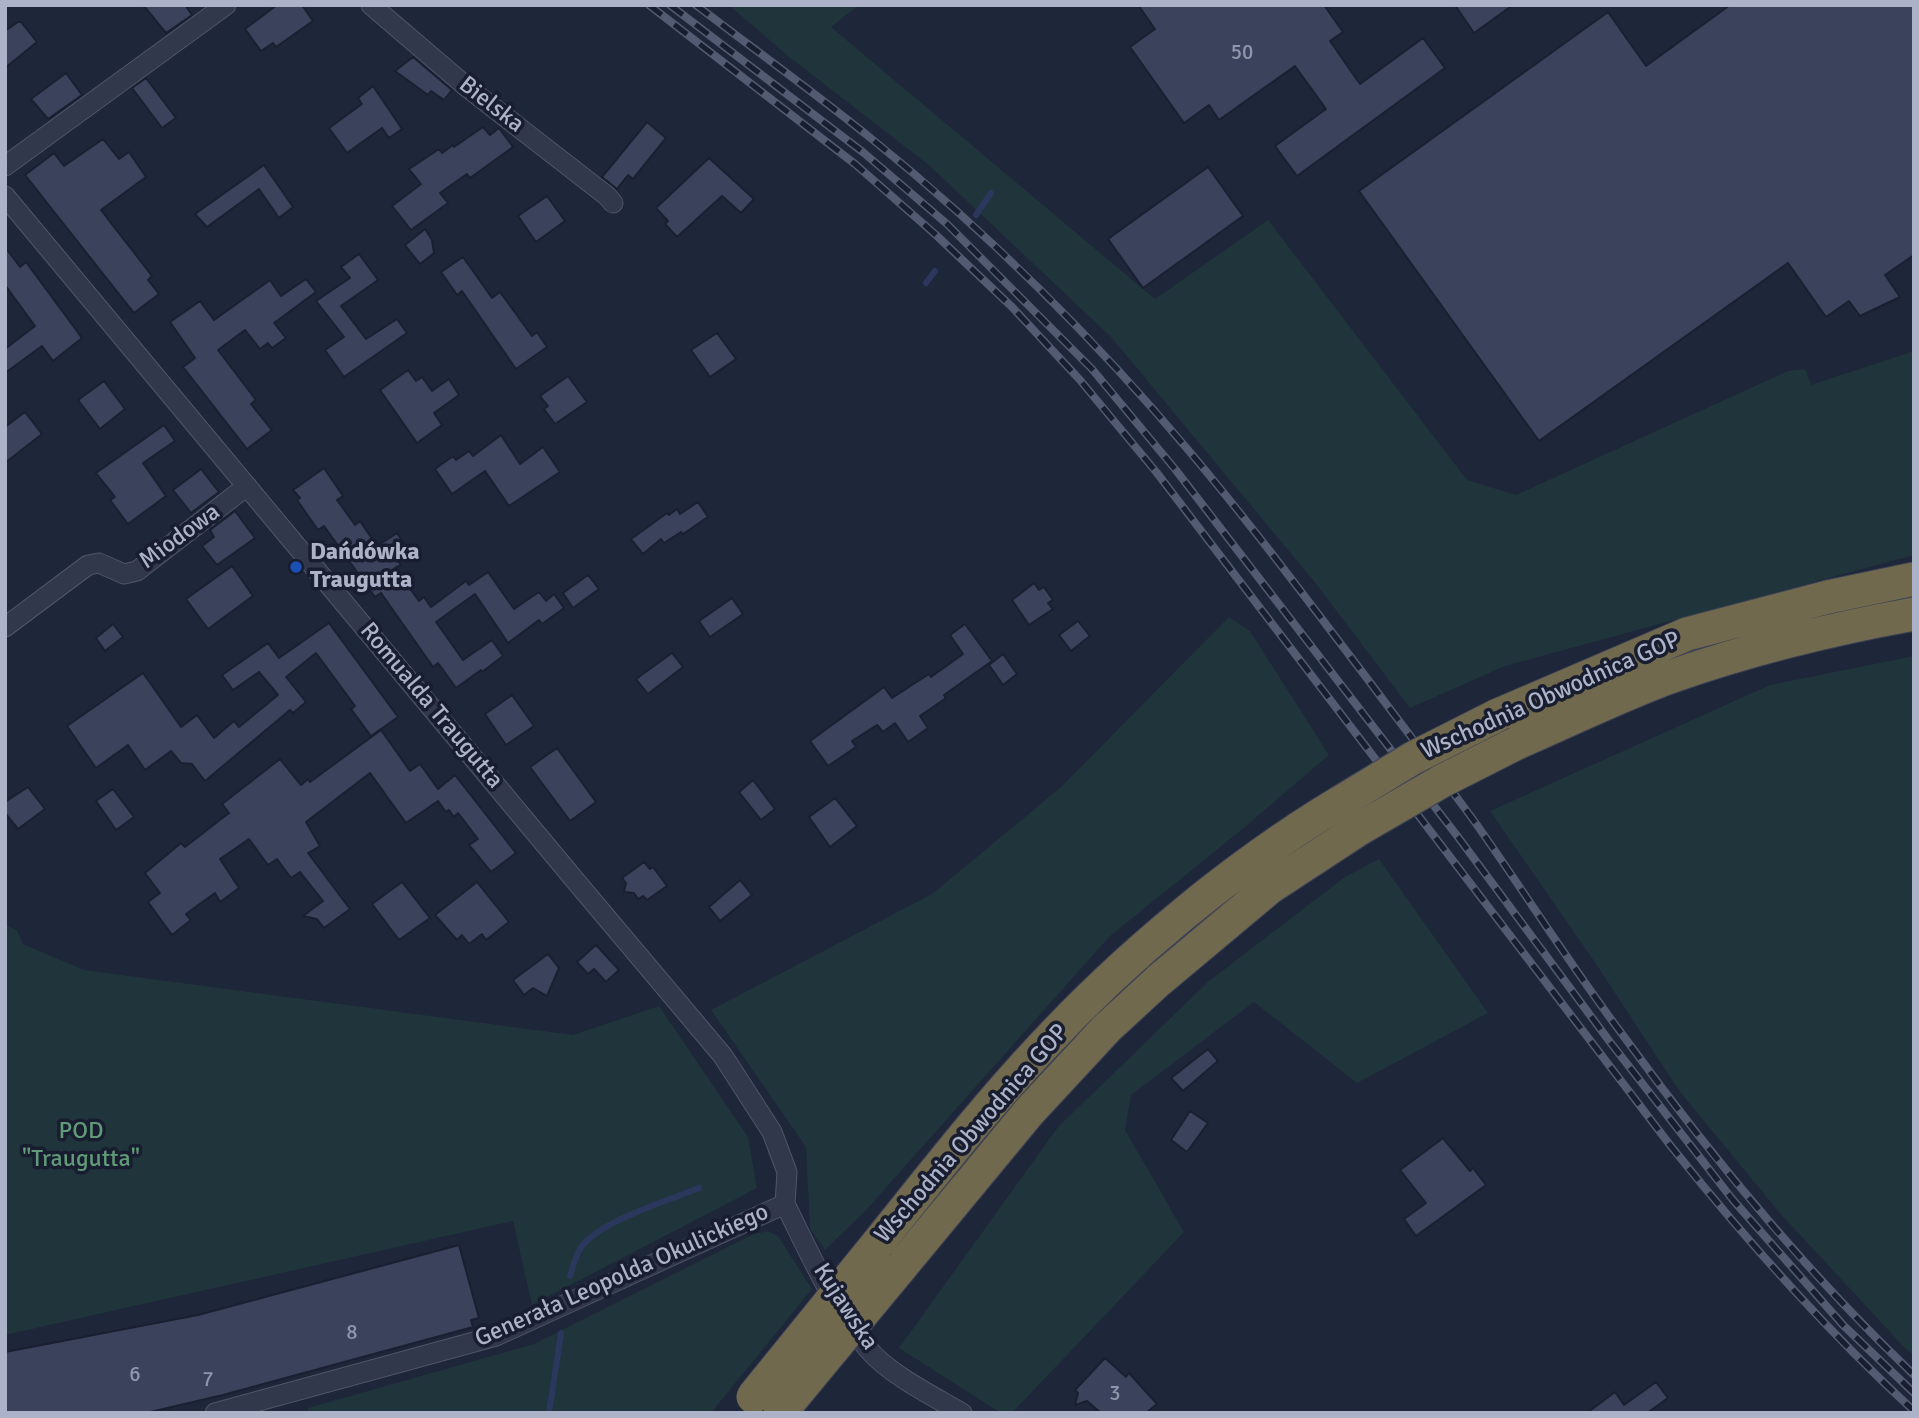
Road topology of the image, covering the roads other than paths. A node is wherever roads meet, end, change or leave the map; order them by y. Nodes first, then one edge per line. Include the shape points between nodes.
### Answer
1 (226, 5) edge
2 (371, 5) edge
3 (5, 166) edge
4 (5, 196) edge
5 (612, 203) dead end
6 (247, 486) junction
7 (1914, 579) edge
8 (1914, 614) edge
9 (5, 627) edge
10 (1349, 816) junction
11 (785, 1204) junction
12 (758, 1408) edge
13 (215, 1413) edge
14 (962, 1413) edge

1 - 3 street
2 - 5 street, Bielska
4 - 6 street, Romualda Traugutta
6 - 9 street, Miodowa via 137,571 124,574 99,563 88,565
6 - 11 street, Romualda Traugutta via 723,1055 772,1132 787,1172
7 - 10 highway, Wschodnia Obwodnica GOP, bridge via 1687,634 1496,716 1413,758
8 - 10 highway, Wschodnia Obwodnica GOP, bridge via 1740,654 1668,677 1442,781
10 - 12 highway, Wschodnia Obwodnica GOP, bridge via 1106,1029 1029,1112 900,1268
10 - 12 highway, Wschodnia Obwodnica GOP, bridge via 1296,829 1255,858 1144,947 1043,1046 878,1243
11 - 13 street, Generała Leopolda Okulickiego via 496,1336
11 - 14 street, Kujawska via 840,1308 869,1351 910,1383

